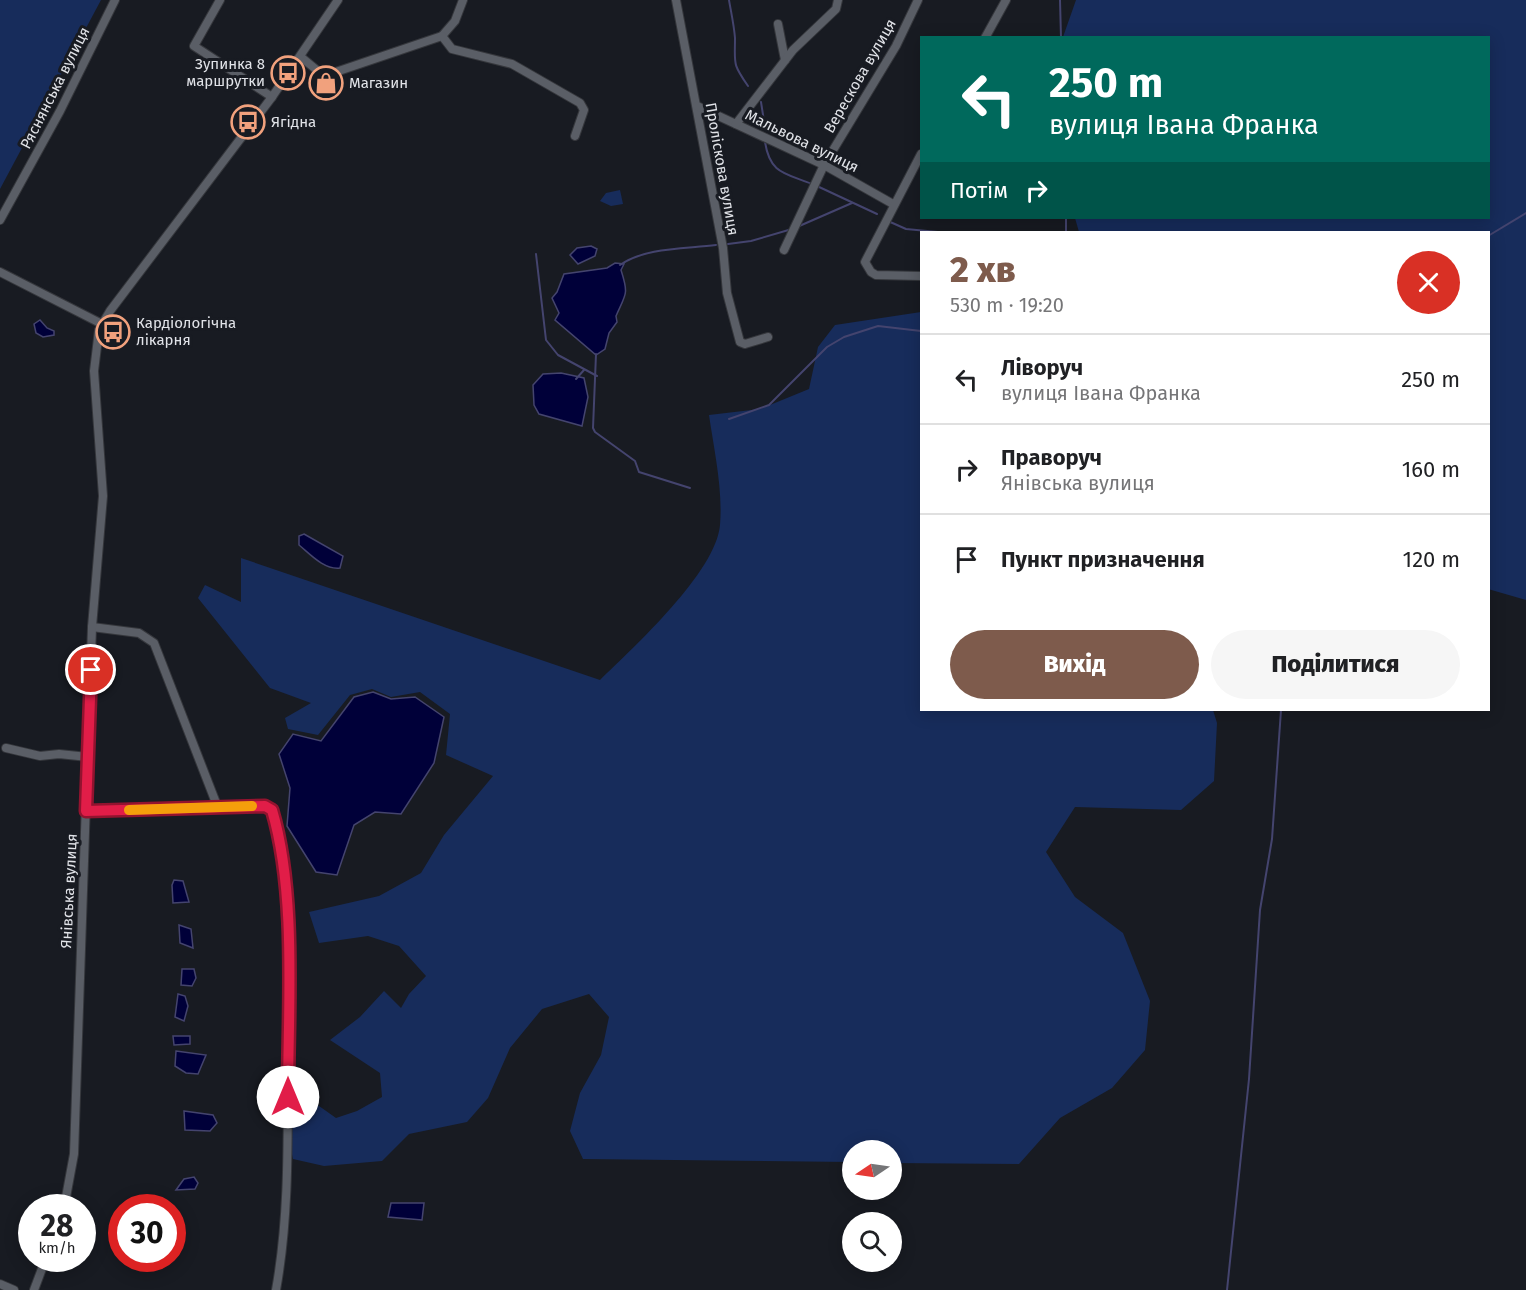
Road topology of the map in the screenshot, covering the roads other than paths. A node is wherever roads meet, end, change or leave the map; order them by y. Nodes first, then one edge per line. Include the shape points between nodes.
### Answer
1 (115, 0) edge
2 (220, 0) edge
3 (339, 0) edge
4 (463, 0) edge
5 (676, 0) edge
6 (838, 0) edge
7 (918, 0) edge
8 (1006, 0) edge
9 (778, 24) dead end
10 (442, 36) junction
11 (986, 36) edge
12 (301, 57) junction
13 (785, 60) junction
14 (272, 97) junction
15 (697, 106) junction
16 (736, 124) junction
17 (574, 136) dead end
18 (920, 156) edge
19 (824, 165) junction
20 (893, 204) junction
21 (0, 220) edge
22 (784, 250) dead end
23 (0, 272) edge
24 (920, 276) edge
25 (102, 324) junction
26 (768, 337) dead end
27 (92, 627) junction
28 (6, 748) dead end
29 (88, 756) junction
30 (218, 808) junction
31 (86, 811) junction
32 (67, 1194) edge
33 (41, 1272) edge
34 (0, 1284) edge
35 (14, 1290) edge
36 (34, 1290) edge
37 (276, 1290) edge

1 - 21 street, Ряснянська вулиця
2 - 14 street via 194,46
3 - 12 street
4 - 10 street via 455,21
5 - 15 street, Проліскова вулиця
6 - 13 street via 836,9
7 - 19 street, Верескова вулиця via 896,46
8 - 11 street
9 - 13 street
10 - 12 street via 324,76
10 - 17 street via 452,49 512,64 580,103 583,111
12 - 14 street
13 - 16 street
14 - 25 street
15 - 16 street, Мальвова вулиця
15 - 26 street, Проліскова вулиця via 723,248 727,293 740,342
16 - 19 street, Мальвова вулиця
18 - 20 street
19 - 20 street, Мальвова вулиця
19 - 22 street, Верескова вулиця
20 - 24 street via 866,257 867,268 876,275
23 - 25 street
25 - 27 street, Янівська вулиця via 94,371 103,496
27 - 29 street, Янівська вулиця
27 - 30 street via 139,633 154,644
28 - 29 street via 40,756
29 - 31 street, Янівська вулиця
30 - 31 street
30 - 37 street via 265,806 272,810 281,856 288,929 287,1166 282,1257
31 - 32 street, Янівська вулиця via 74,1154
33 - 36 street
34 - 35 street

